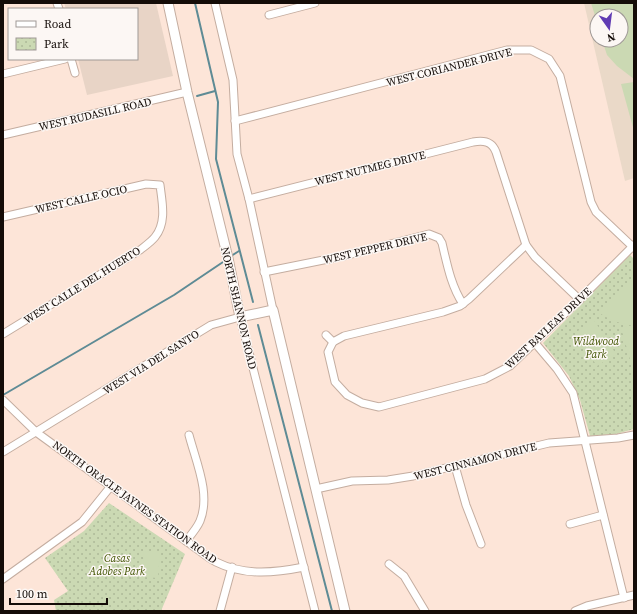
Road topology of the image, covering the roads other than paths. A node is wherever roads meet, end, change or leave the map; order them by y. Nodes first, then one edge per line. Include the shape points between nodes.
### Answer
1 (168, 3) edge
2 (215, 3) edge
3 (315, 3) edge
4 (269, 15) dead end
5 (61, 60) edge
6 (71, 60) edge
7 (75, 73) dead end
8 (3, 74) edge
9 (187, 92) junction
10 (235, 121) junction
11 (3, 136) edge
12 (160, 185) joint
13 (249, 199) junction
14 (3, 217) edge
15 (526, 245) junction
16 (634, 246) edge
17 (264, 272) junction
18 (580, 300) junction
19 (463, 304) junction
20 (273, 310) junction
21 (240, 318) junction
22 (3, 334) edge
23 (326, 335) dead end
24 (333, 342) junction
25 (535, 343) junction
26 (3, 400) edge
27 (36, 432) junction
28 (189, 435) dead end
29 (634, 435) edge
30 (585, 440) junction
31 (3, 452) edge
32 (455, 466) junction
33 (111, 486) junction
34 (316, 489) junction
35 (603, 515) junction
36 (570, 524) dead end
37 (186, 541) junction
38 (482, 544) dead end
39 (389, 564) dead end
40 (304, 567) junction
41 (232, 568) junction
42 (3, 579) edge
43 (634, 595) edge
44 (624, 598) junction
45 (220, 611) edge
46 (315, 611) edge
47 (345, 611) edge
48 (425, 611) edge
49 (575, 611) edge

1 - 9 street, NORTH SHANNON ROAD
2 - 10 street via 233,80
3 - 4 street
5 - 8 street
6 - 7 street
9 - 11 street, WEST RUDASILL ROAD
9 - 21 street, NORTH SHANNON ROAD via 228,258
10 - 13 street via 236,154
10 - 16 street, WEST CORIANDER DRIVE via 508,50 531,50 549,59 560,76 591,202 596,212
12 - 14 street, WEST CALLE OCIO via 146,184
12 - 22 street, WEST CALLE DEL HUERTO via 162,220 155,236 140,250
13 - 15 street, WEST NUTMEG DRIVE via 484,141 491,143 496,152
13 - 17 street
15 - 18 street
15 - 19 street
16 - 18 street, WEST BAYLEAF DRIVE
17 - 19 street, WEST PEPPER DRIVE via 348,255 428,234 439,235 450,276
17 - 20 street
18 - 25 street, WEST BAYLEAF DRIVE
19 - 24 street via 443,312 344,336
20 - 21 street, WEST VIA DEL SANTO
20 - 34 street
21 - 27 street, WEST VIA DEL SANTO via 211,325
21 - 40 street, NORTH SHANNON ROAD
23 - 24 street
24 - 25 street, WEST BAYLEAF DRIVE via 328,352 336,382 347,395 357,401 379,407 486,379 510,366
25 - 30 street via 557,368 573,393
26 - 27 street, NORTH ORACLE JAYNES STATION ROAD
27 - 31 street, WEST VIA DEL SANTO
27 - 33 street, NORTH ORACLE JAYNES STATION ROAD
28 - 37 street via 203,487 204,504 200,521
29 - 30 street, WEST CINNAMON DRIVE
30 - 32 street, WEST CINNAMON DRIVE via 548,443
30 - 35 street
32 - 34 street, WEST CINNAMON DRIVE via 401,479 352,481
32 - 38 street via 466,505
33 - 37 street, NORTH ORACLE JAYNES STATION ROAD
33 - 42 street via 82,522
34 - 47 street
35 - 36 street
35 - 44 street
37 - 41 street, NORTH ORACLE JAYNES STATION ROAD via 216,562
39 - 48 street via 404,576
40 - 41 street, NORTH ORACLE JAYNES STATION ROAD via 262,572
40 - 46 street, NORTH SHANNON ROAD
41 - 45 street
43 - 44 street
44 - 49 street via 586,606

